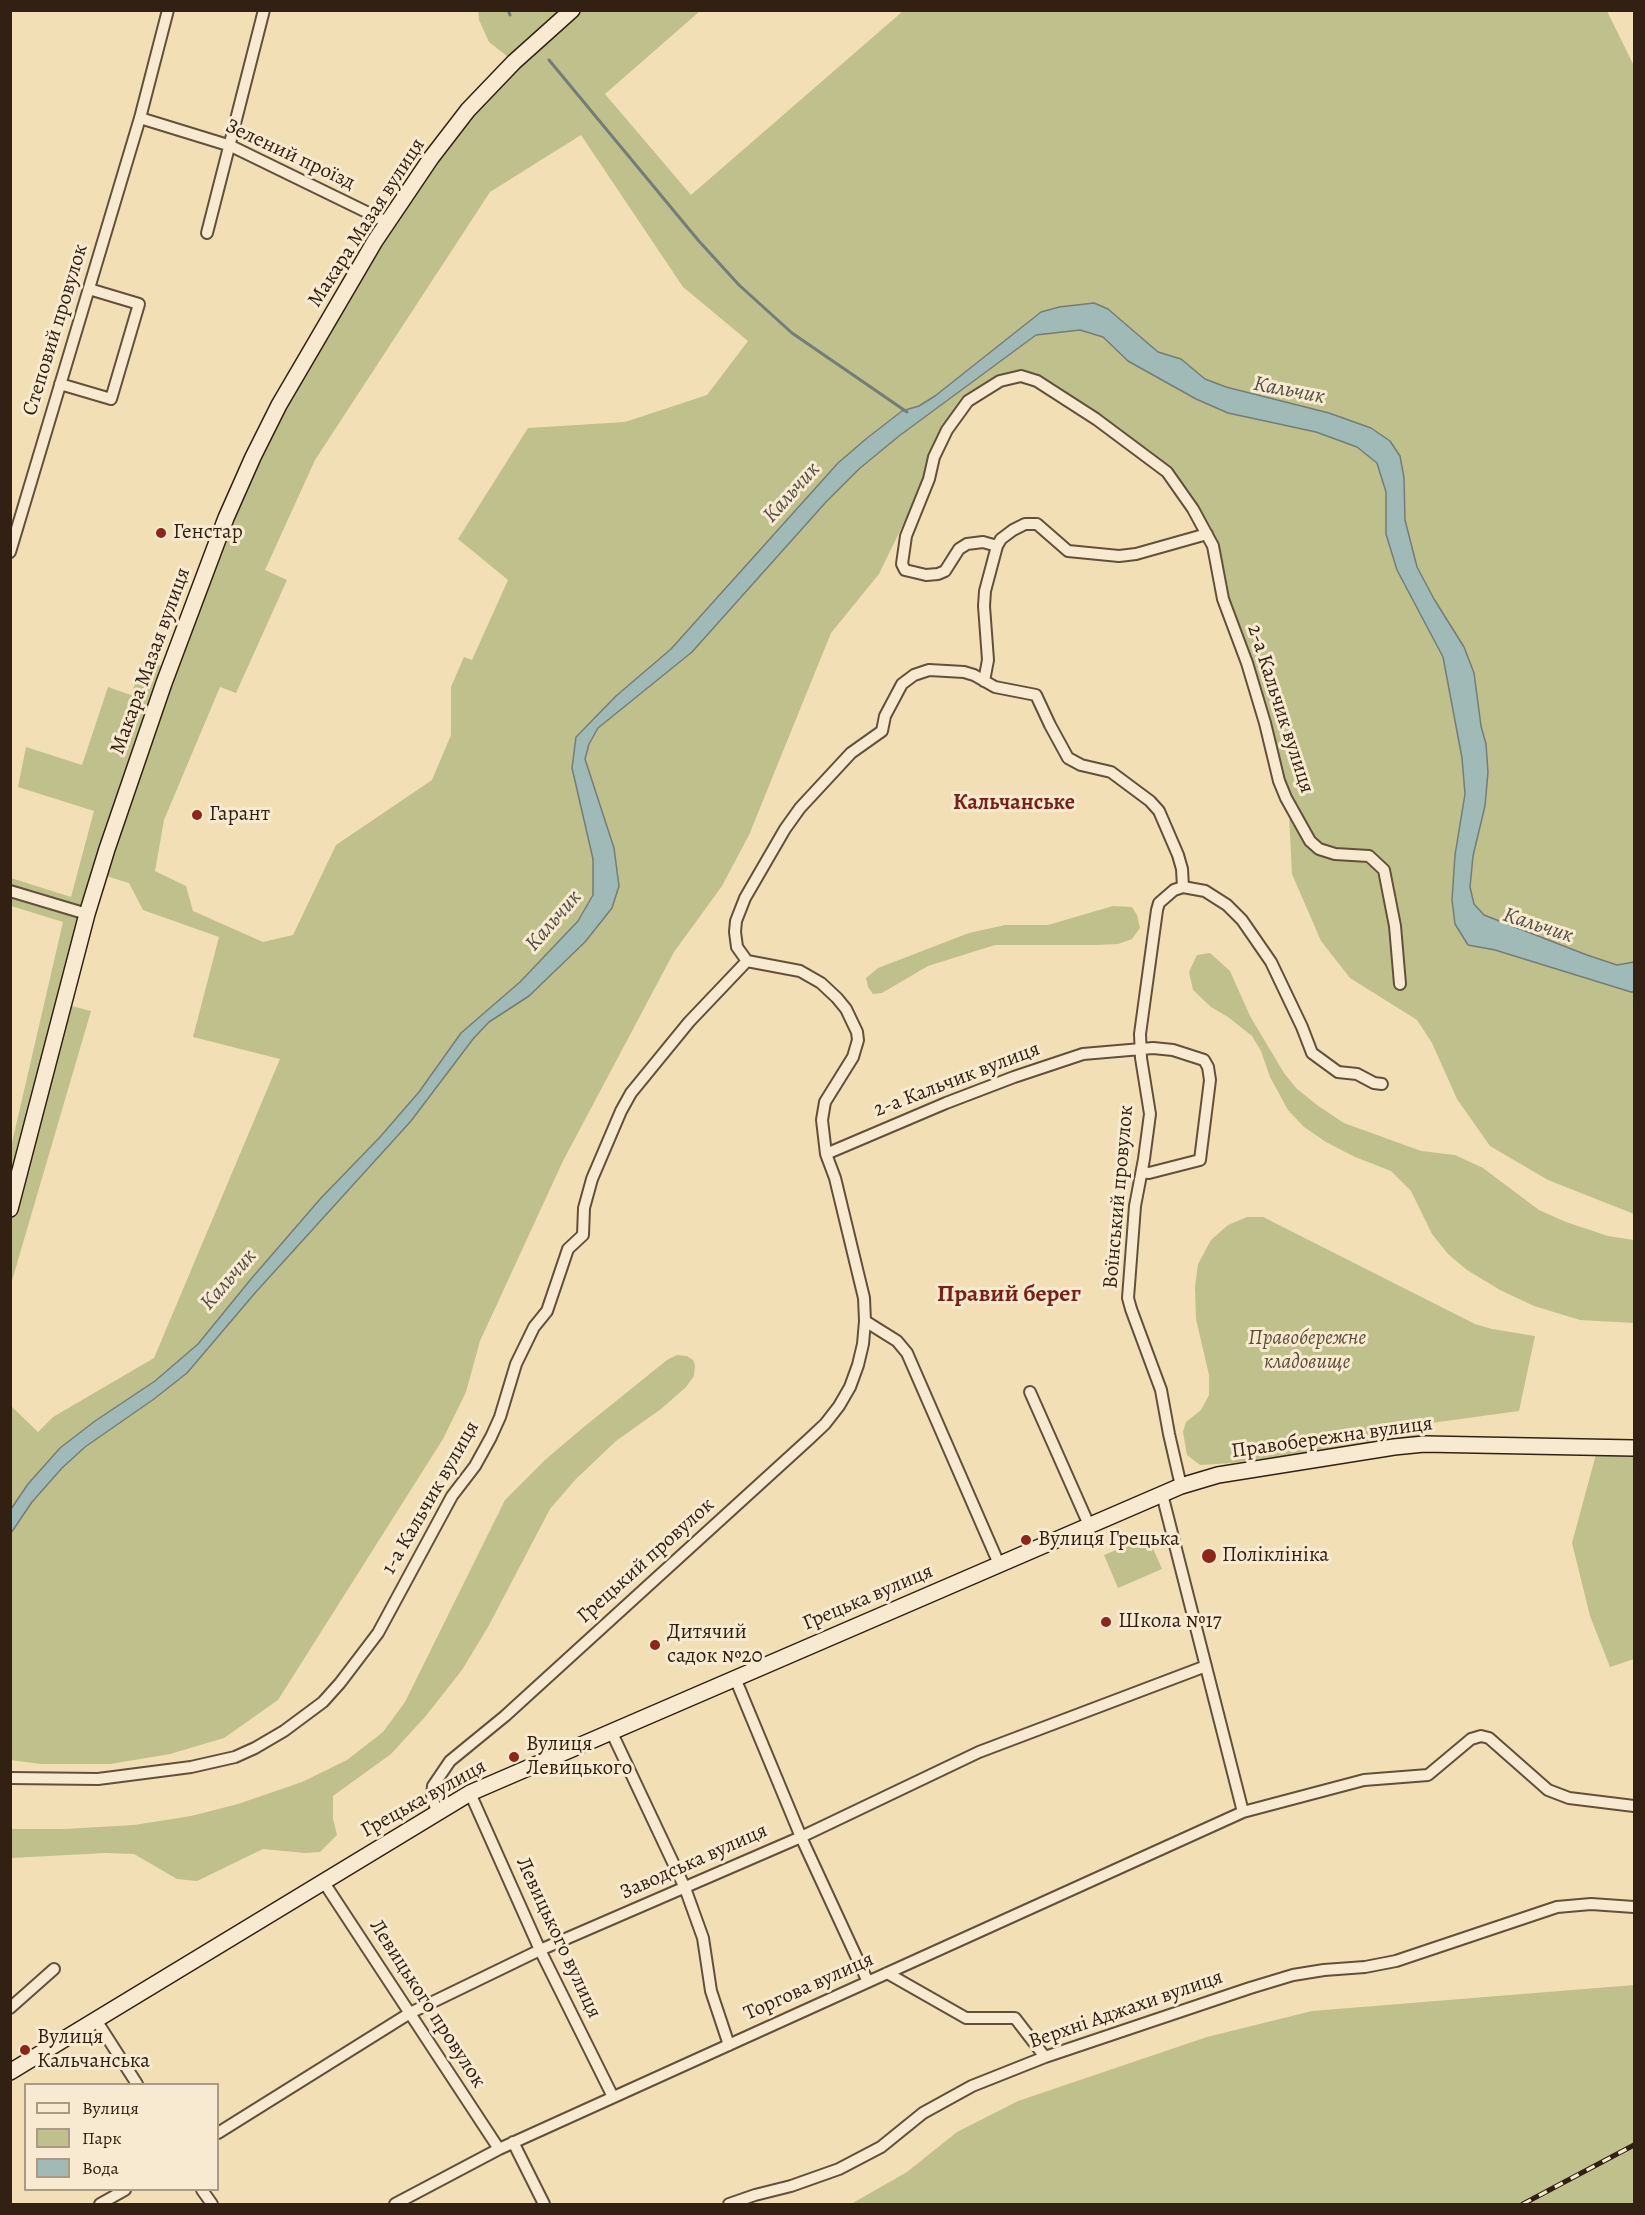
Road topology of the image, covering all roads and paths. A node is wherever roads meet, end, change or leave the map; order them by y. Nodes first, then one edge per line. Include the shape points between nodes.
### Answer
1 (168, 10) edge
2 (264, 10) edge
3 (572, 10) edge
4 (140, 118) junction
5 (231, 146) junction
6 (387, 222) junction
7 (207, 233) dead end
8 (89, 289) junction
9 (60, 384) junction
10 (1207, 534) junction
11 (997, 546) junction
12 (10, 552) edge
13 (984, 681) junction
14 (1183, 887) junction
15 (10, 891) edge
16 (87, 914) junction
17 (747, 961) junction
18 (1400, 984) dead end
19 (1140, 1048) junction
20 (1383, 1084) dead end
21 (826, 1154) junction
22 (1142, 1172) junction
23 (10, 1209) edge
24 (865, 1321) junction
25 (1030, 1392) dead end
26 (1635, 1448) edge
27 (1181, 1486) junction
28 (1162, 1494) junction
29 (1089, 1525) junction
30 (999, 1564) junction
31 (1206, 1666) junction
32 (735, 1678) junction
33 (611, 1731) junction
34 (10, 1778) edge
35 (470, 1793) junction
36 (1635, 1806) edge
37 (437, 1812) junction
38 (1243, 1812) junction
39 (801, 1837) junction
40 (323, 1881) junction
41 (685, 1888) junction
42 (1635, 1907) edge
43 (540, 1950) junction
44 (54, 1969) dead end
45 (887, 1973) junction
46 (868, 1982) junction
47 (10, 2008) edge
48 (410, 2013) junction
49 (96, 2020) junction
50 (729, 2045) junction
51 (1046, 2057) junction
52 (10, 2072) edge
53 (135, 2083) edge
54 (613, 2097) junction
55 (219, 2132) edge
56 (513, 2142) junction
57 (499, 2149) junction
58 (124, 2191) edge
59 (203, 2191) edge
60 (100, 2205) edge
61 (212, 2205) edge
62 (395, 2205) edge
63 (544, 2205) edge
64 (729, 2205) edge

1 - 4 street, Степовий провулок
2 - 5 street
3 - 6 street, Макара Мазая вулиця via 514,62 468,111
4 - 5 street, Зелений проїзд
4 - 8 street, Степовий провулок
5 - 6 street, Зелений проїзд
5 - 7 street
6 - 16 street, Макара Мазая вулиця via 288,390 226,519 164,683
8 - 9 street, Степовий провулок
8 - 9 street via 139,304 111,399
9 - 12 street, Степовий провулок
10 - 11 street via 1130,555 1100,555 1068,551 1042,527 1030,523 1008,533
10 - 11 street, 2-а Кальчик вулиця via 1163,467 1037,381 1021,376 1005,378 978,394 953,421 934,457 906,536 902,564 909,571 938,574 967,544 983,542
10 - 18 street, 2-а Кальчик вулиця via 1215,553 1222,599 1247,663 1280,784 1319,849 1369,856 1382,866 1395,926
11 - 13 street via 985,591 988,660
13 - 14 street via 1002,689 1036,695 1068,758 1111,772 1150,801 1162,817 1178,855
13 - 17 street via 951,670 929,670 914,675 897,691 882,731 851,753 784,829 736,921 735,940
14 - 19 street via 1170,893 1157,910
14 - 20 street via 1205,891 1238,915 1271,962 1312,1053 1338,1072
15 - 16 street
16 - 23 street, Макара Мазая вулиця
17 - 21 street, Грецький провулок via 800,971 837,998 854,1023 856,1049 825,1102 822,1134
17 - 34 street, 1-а Кальчик вулиця via 688,1022 631,1093 592,1179 584,1208 583,1235 568,1249 547,1311 534,1327 516,1364 491,1437 452,1496 378,1633 329,1696 284,1731 255,1748 219,1761 98,1779
19 - 21 street, 2-а Кальчик вулиця via 1083,1054 1014,1077
19 - 22 street, Воїнський провулок via 1150,1108
19 - 22 street, 2-а Кальчик вулиця via 1173,1050 1204,1060 1210,1080 1200,1160
21 - 24 street, Грецький провулок via 836,1178 860,1276
22 - 27 street, Воїнський провулок via 1135,1206 1128,1298 1161,1390
24 - 30 street via 897,1341 907,1353
24 - 37 street, Грецький провулок via 854,1376 825,1424 450,1761 433,1786
25 - 29 street
26 - 27 street, Правобережна вулиця via 1424,1444 1218,1475
27 - 28 street, Грецька вулиця
28 - 29 street, Грецька вулиця
28 - 31 street
29 - 30 street, Грецька вулиця
30 - 32 street, Грецька вулиця
31 - 38 street
31 - 39 street, Заводська вулиця via 979,1752
32 - 33 street, Грецька вулиця
32 - 39 street
33 - 35 street, Грецька вулиця
33 - 41 street
35 - 37 street, Грецька вулиця
35 - 43 street, Левицького вулиця
36 - 38 street via 1569,1798 1548,1790 1489,1738 1480,1736 1428,1775 1364,1780
37 - 40 street, Грецька вулиця
38 - 45 street, Торгова вулиця
39 - 41 street, Заводська вулиця
39 - 46 street
40 - 48 street, Левицького провулок
40 - 49 street, Грецька вулиця
41 - 43 street, Заводська вулиця
41 - 50 street via 703,1938 711,1991
42 - 51 street, Верхні Аджахи вулиця via 1557,1907 1396,1961 1282,1978
43 - 48 street, Заводська вулиця
43 - 54 street, Левицького вулиця
44 - 47 street
45 - 46 street, Торгова вулиця
45 - 51 street via 966,2018 1015,2018
46 - 50 street, Торгова вулиця
48 - 55 street, Заводська вулиця
48 - 57 street, Левицького провулок
49 - 52 street, Грецька вулиця
49 - 53 street
50 - 54 street, Торгова вулиця
51 - 64 street, Верхні Аджахи вулиця via 972,2086 923,2113 881,2147 839,2169
54 - 56 street, Торгова вулиця
56 - 57 street, Торгова вулиця
56 - 63 street
57 - 62 street, Торгова вулиця
58 - 60 street
59 - 61 street

